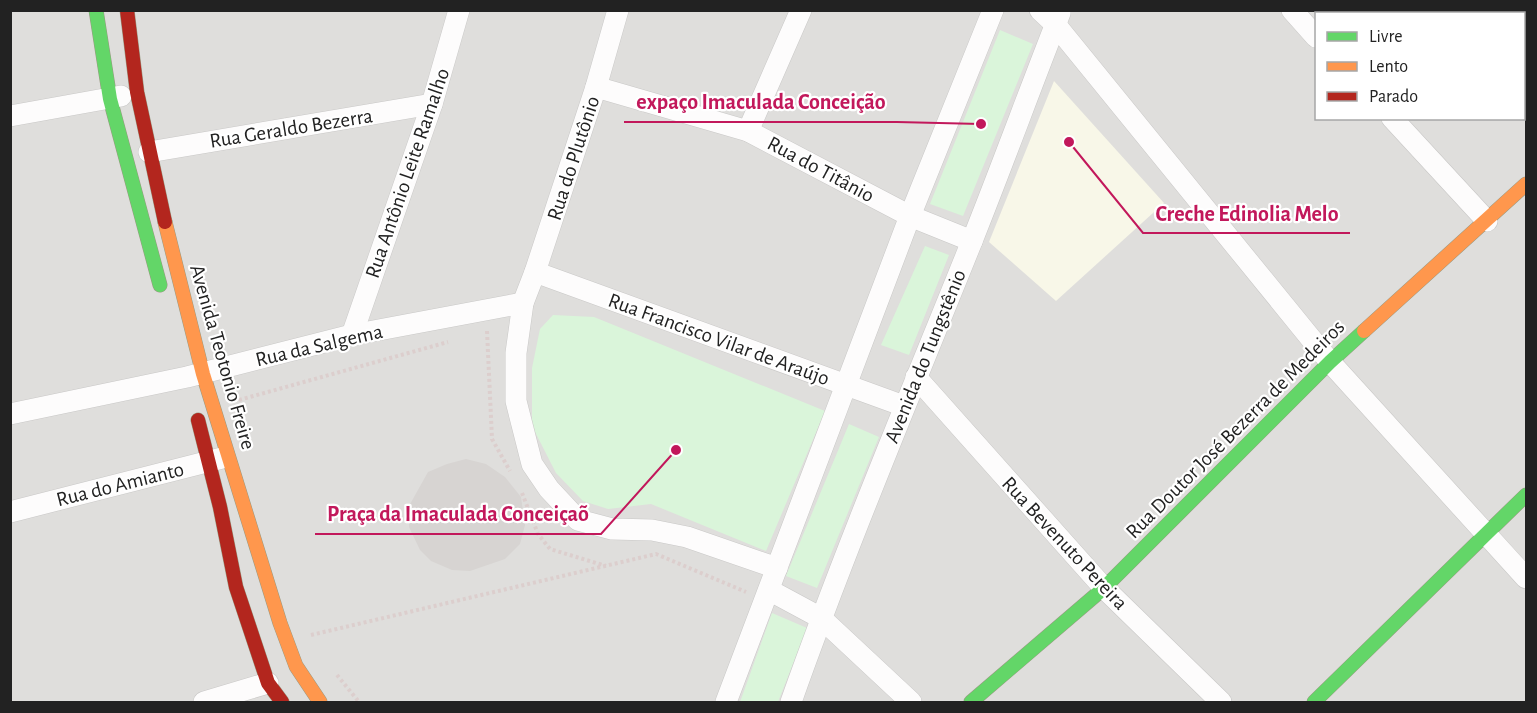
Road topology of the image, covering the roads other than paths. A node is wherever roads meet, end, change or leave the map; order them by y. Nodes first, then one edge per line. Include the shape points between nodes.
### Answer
1 (96, 10) edge
2 (127, 10) edge
3 (459, 10) edge
4 (618, 10) edge
5 (801, 10) edge
6 (993, 10) edge
7 (1292, 10) edge
8 (1052, 15) edge
9 (1315, 35) edge
10 (596, 87) junction
11 (137, 92) junction
12 (110, 99) junction
13 (432, 104) junction
14 (10, 116) edge
15 (1394, 120) edge
16 (748, 131) junction
17 (149, 152) junction
18 (1527, 184) edge
19 (910, 216) junction
20 (1486, 220) junction
21 (972, 241) junction
22 (535, 272) junction
23 (164, 300) dead end
24 (523, 303) junction
25 (352, 335) junction
26 (1330, 362) junction
27 (191, 376) junction
28 (916, 377) junction
29 (845, 386) junction
30 (904, 406) junction
31 (195, 409) dead end
32 (10, 414) edge
33 (219, 459) junction
34 (1527, 495) edge
35 (10, 512) edge
36 (1486, 533) junction
37 (777, 568) junction
38 (1527, 578) edge
39 (1104, 588) junction
40 (758, 591) junction
41 (821, 618) junction
42 (268, 683) junction
43 (204, 702) edge
44 (282, 702) edge
45 (320, 702) edge
46 (726, 702) edge
47 (791, 702) edge
48 (911, 702) edge
49 (971, 702) edge
50 (1221, 702) edge
51 (1314, 702) edge

1 - 12 street, Avenida Teotonio Freire
2 - 11 street, Avenida Teotonio Freire
3 - 13 street, Rua Antônio Leite Ramalho
4 - 10 street, Rua do Plutônio
5 - 16 street
6 - 19 street
7 - 9 street
8 - 21 street, Avenida do Tungstênio
8 - 26 street
10 - 16 street, Rua do Titânio
10 - 22 street, Rua do Plutônio
11 - 12 street
11 - 17 street, Avenida Teotonio Freire
12 - 14 street
12 - 23 street, Avenida Teotonio Freire
13 - 17 street, Rua Geraldo Bezerra
13 - 25 street, Rua Antônio Leite Ramalho
15 - 20 street
16 - 19 street, Rua do Titânio
17 - 27 street, Avenida Teotonio Freire via 178,280
18 - 20 street, Rua Doutor José Bezerra de Medeiros
19 - 21 street, Rua do Titânio
19 - 29 street
20 - 26 street, Rua Doutor José Bezerra de Medeiros
21 - 28 street, Avenida do Tungstênio
22 - 24 street, Rua do Plutônio
22 - 29 street, Rua Francisco Vilar de Araújo
24 - 25 street, Rua da Salgema
24 - 37 street via 516,353 516,401 532,464 578,520 612,529 652,530 687,537
25 - 27 street, Rua da Salgema
26 - 36 street
26 - 39 street, Rua Doutor José Bezerra de Medeiros
27 - 32 street, Rua da Salgema
27 - 33 street, Avenida Teotonio Freire
28 - 30 street, Avenida do Tungstênio
28 - 39 street, Rua Bevenuto Pereira
29 - 30 street, Rua Francisco Vilar de Araújo
29 - 37 street
30 - 41 street, Avenida do Tungstênio
31 - 33 street, Avenida Teotonio Freire
33 - 35 street, Rua do Amianto
33 - 42 street, Avenida Teotonio Freire via 236,587
33 - 45 street, Avenida Teotonio Freire via 296,666
34 - 36 street
36 - 38 street
36 - 51 street
37 - 40 street
39 - 49 street, Rua Doutor José Bezerra de Medeiros
39 - 50 street, Rua Bevenuto Pereira
40 - 41 street
40 - 46 street
41 - 47 street, Avenida do Tungstênio
41 - 48 street
42 - 43 street
42 - 44 street, Avenida Teotonio Freire

